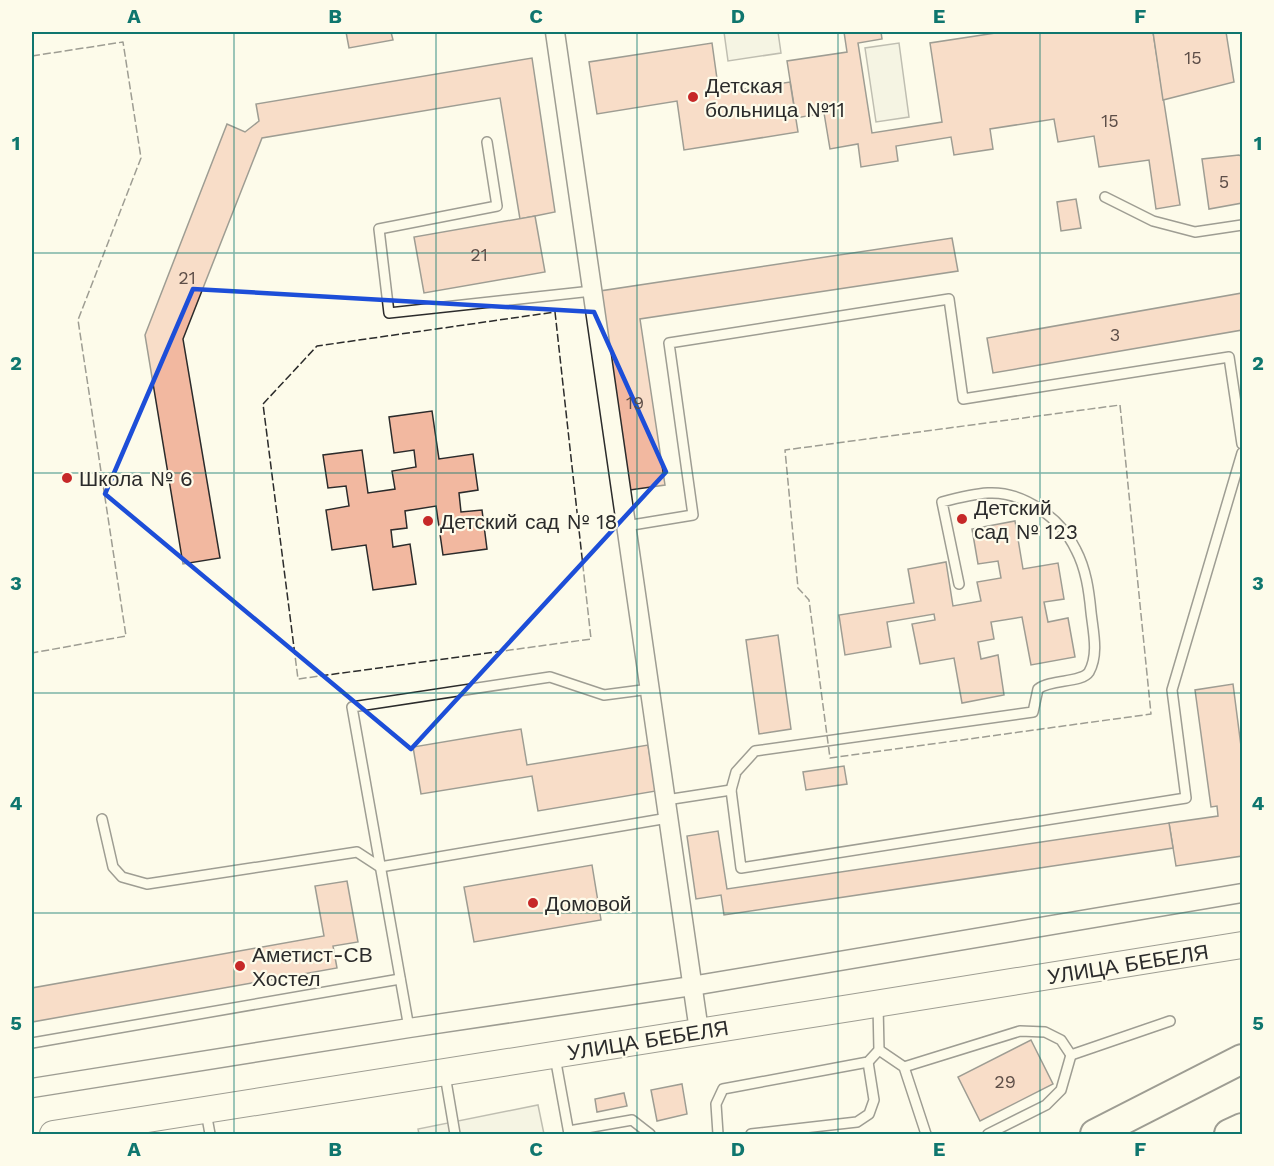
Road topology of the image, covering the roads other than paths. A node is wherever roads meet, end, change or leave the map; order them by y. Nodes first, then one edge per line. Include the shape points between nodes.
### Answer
1 (555, 32) edge
2 (487, 142) dead end
3 (1105, 197) dead end
4 (1242, 225) edge
5 (592, 291) junction
6 (1242, 444) edge
7 (1242, 453) edge
8 (626, 526) junction
9 (959, 584) dead end
10 (650, 689) junction
11 (731, 790) junction
12 (667, 809) junction
13 (102, 819) dead end
14 (380, 867) junction
15 (1242, 893) edge
16 (1242, 945) edge
17 (400, 979) junction
18 (692, 986) junction
19 (878, 1005) junction
20 (1170, 1021) dead end
21 (409, 1028) junction
22 (699, 1031) junction
23 (32, 1043) edge
24 (879, 1050) junction
25 (1071, 1055) junction
26 (554, 1056) junction
27 (1242, 1059) edge
28 (868, 1062) junction
29 (904, 1067) junction
30 (444, 1072) junction
31 (32, 1088) edge
32 (208, 1122) edge
33 (1242, 1128) edge
34 (569, 1133) edge
35 (53, 1134) edge
36 (455, 1134) edge
37 (650, 1134) edge
38 (718, 1134) edge
39 (751, 1134) edge
40 (926, 1134) edge
41 (988, 1134) edge
42 (1095, 1134) edge
43 (1229, 1134) edge

1 - 5 street
2 - 5 lane via 496,206 379,230 389,313
3 - 4 lane via 1153,220 1195,232
5 - 8 street
6 - 8 lane via 1229,357 963,399 949,299 669,343 693,515
7 - 11 lane via 1172,690 1186,798 741,868
8 - 10 street
9 - 11 lane via 942,502 990,493 1029,502 1047,513 1076,548 1084,570 1094,647 1089,672 1038,689 1034,712 755,751 736,772
10 - 12 street
10 - 14 lane via 604,695 550,677 352,707
11 - 12 lane
12 - 14 lane
12 - 18 street
13 - 14 lane via 113,867 122,877 147,884 357,852
14 - 17 lane
15 - 18 street
16 - 19 main road, УЛИЦА БЕБЕЛЯ
17 - 21 lane
17 - 23 lane
18 - 21 street
18 - 22 street
19 - 22 main road, УЛИЦА БЕБЕЛЯ
19 - 24 lane
20 - 25 lane
21 - 31 street
22 - 26 main road, УЛИЦА БЕБЕЛЯ
24 - 28 lane
24 - 29 lane
25 - 29 lane via 1061,1041 1045,1032 1020,1031
25 - 41 lane via 1061,1090 1046,1105
26 - 30 main road, УЛИЦА БЕБЕЛЯ
26 - 34 lane
27 - 42 main road
28 - 38 lane via 723,1089 716,1104
28 - 39 lane via 874,1100 869,1114 857,1122
29 - 40 lane
30 - 32 main road, УЛИЦА БЕБЕЛЯ
30 - 36 lane
32 - 35 main road, УЛИЦА БЕБЕЛЯ
33 - 43 main road
34 - 37 lane via 632,1120

